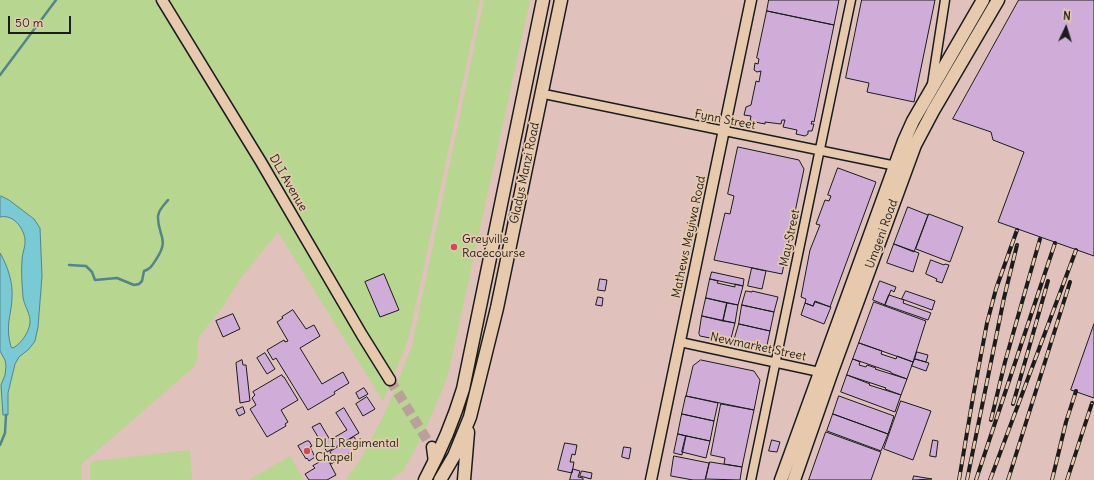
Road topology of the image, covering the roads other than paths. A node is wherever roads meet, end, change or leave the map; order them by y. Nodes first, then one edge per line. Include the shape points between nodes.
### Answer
1 (162, 0) edge
2 (543, 0) edge
3 (561, 0) edge
4 (751, 0) edge
5 (851, 0) edge
6 (946, 0) edge
7 (983, 0) edge
8 (998, 0) edge
9 (524, 90) junction
10 (931, 90) junction
11 (545, 94) junction
12 (724, 132) junction
13 (820, 150) junction
14 (896, 166) junction
15 (481, 305) junction
16 (496, 308) junction
17 (680, 342) junction
18 (776, 363) junction
19 (826, 373) junction
20 (390, 380) tunnel mouth
21 (470, 417) junction
22 (434, 447) junction
23 (434, 462) junction
24 (448, 465) junction
25 (792, 472) edge
26 (441, 479) edge
27 (424, 480) edge
28 (457, 480) edge
29 (464, 480) edge
30 (651, 480) edge
31 (751, 480) edge
32 (781, 480) edge

1 - 20 street, DLI Avenue
2 - 9 main road, Gladys Manzi Road
3 - 11 main road, Gladys Manzi Road
4 - 12 street, Mathews Meyiwa Road
5 - 13 street, May Street
6 - 10 street
7 - 10 main road, Umgeni Road
8 - 19 main road, Umgeni Road via 922,130
9 - 11 main road
9 - 15 main road, Gladys Manzi Road
10 - 14 main road, Umgeni Road via 913,121
11 - 12 street, Fynn Street
11 - 16 main road, Gladys Manzi Road
12 - 13 street, Fynn Street
12 - 17 street, Mathews Meyiwa Road
13 - 14 street, Fynn Street
13 - 18 street, May Street
14 - 19 main road, Umgeni Road
15 - 16 main road
15 - 22 main road, Gladys Manzi Road via 456,413
16 - 21 main road, Gladys Manzi Road
17 - 18 street, Newmarket Street
17 - 30 street, Mathews Meyiwa Road
18 - 19 street, Newmarket Street
18 - 31 street, May Street
19 - 25 main road, Umgeni Road
21 - 24 main road, Gladys Manzi Road
21 - 29 main road
22 - 23 main road, Gladys Manzi Road
22 - 24 main road
23 - 26 main road
23 - 27 main road, Gladys Manzi Road
24 - 26 main road, Gladys Manzi Road
24 - 28 main road
25 - 32 main road, Umgeni Road

